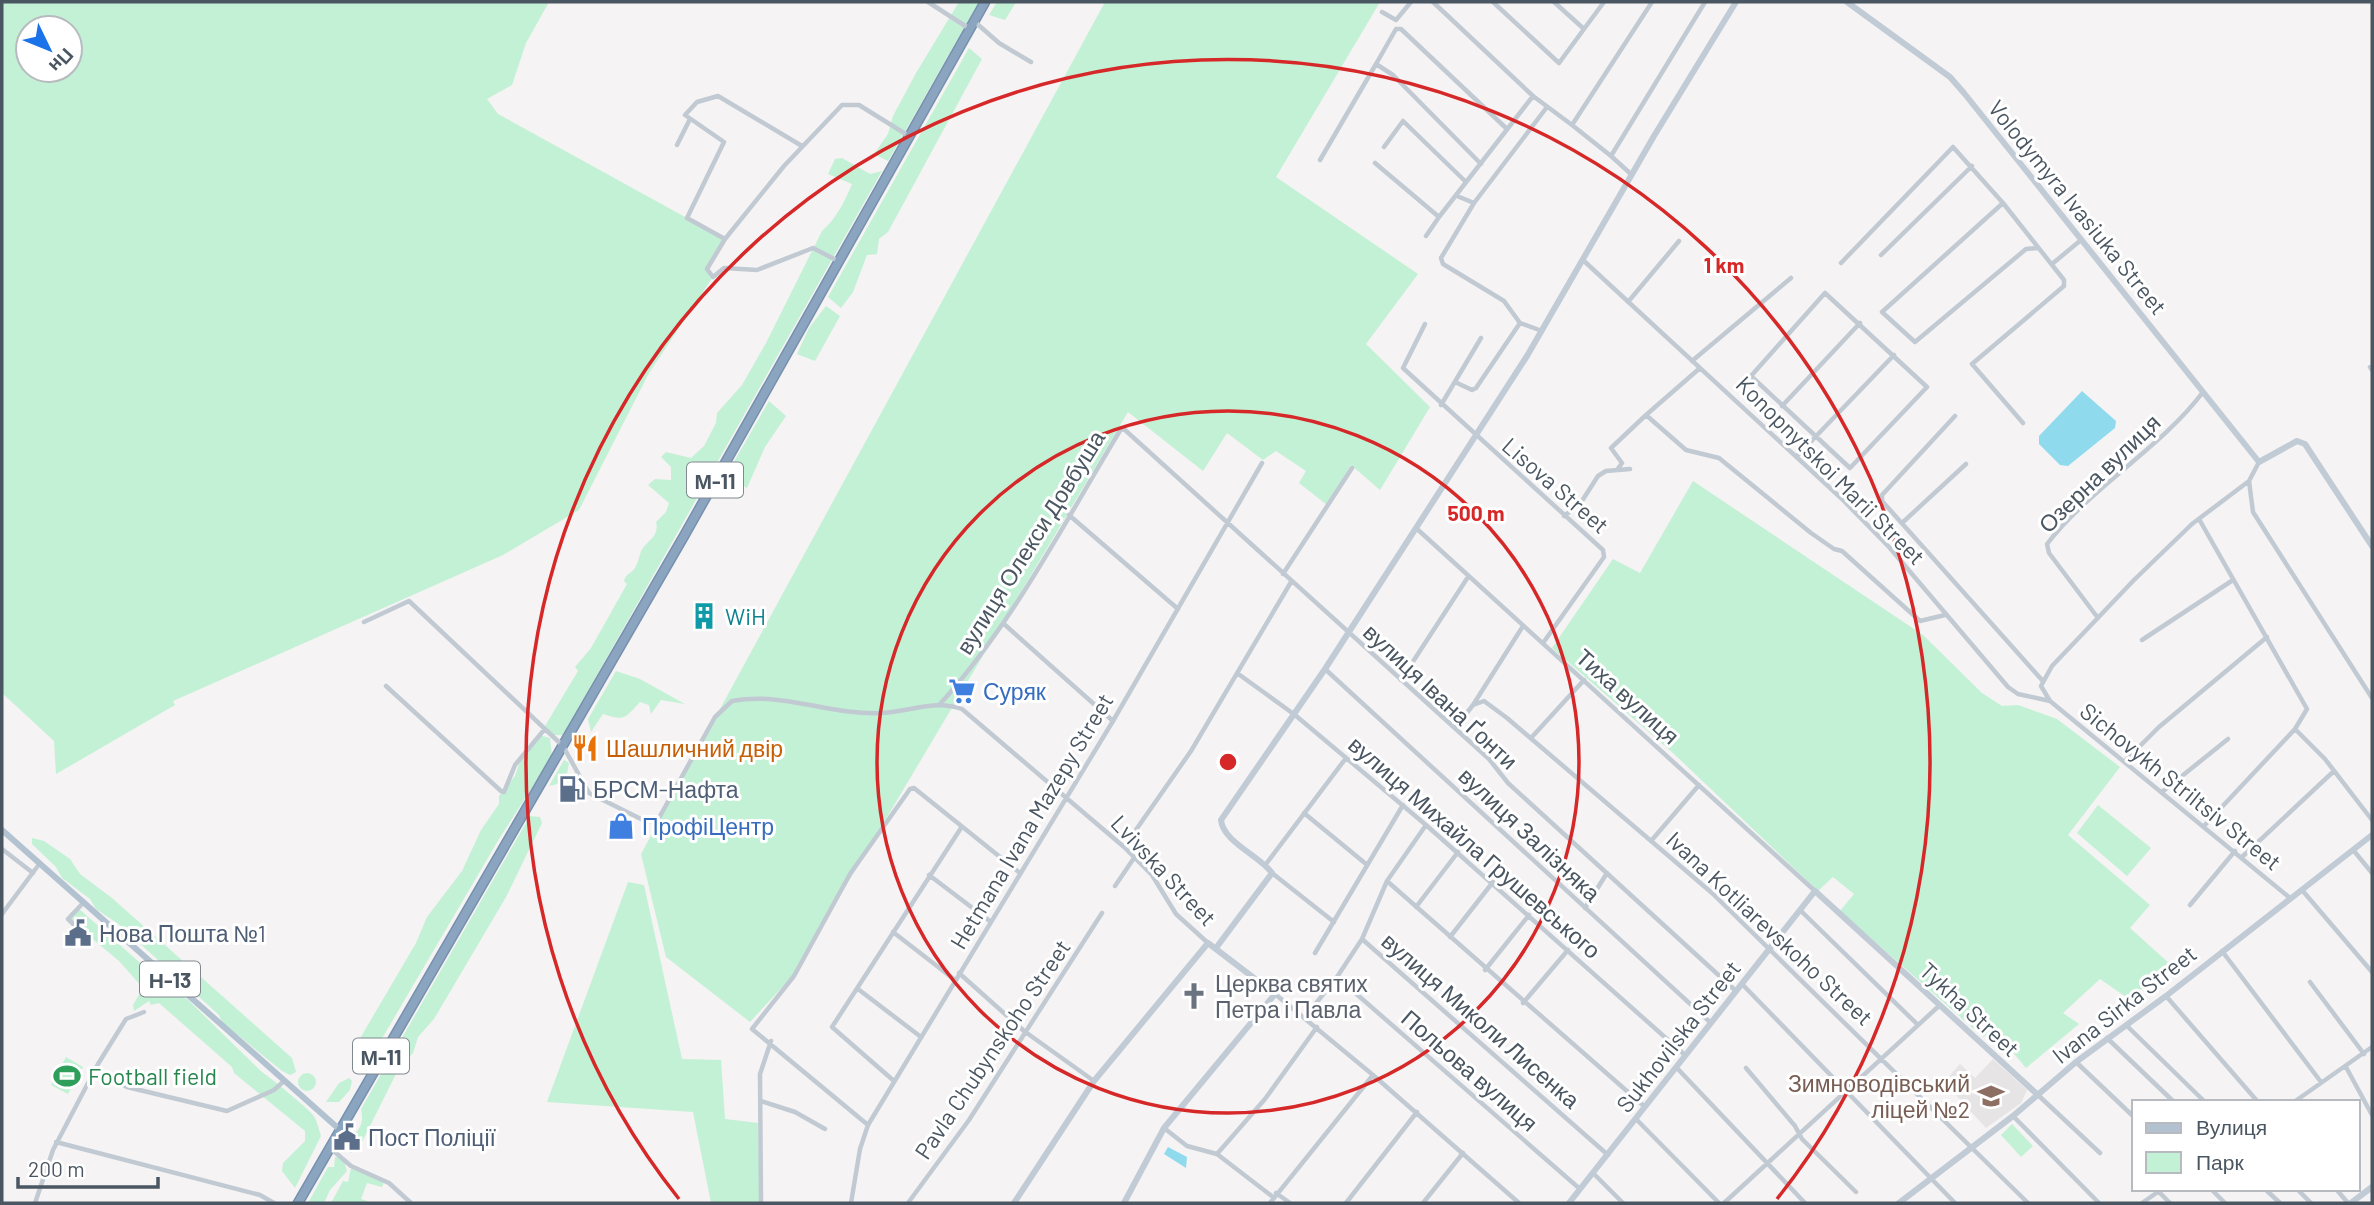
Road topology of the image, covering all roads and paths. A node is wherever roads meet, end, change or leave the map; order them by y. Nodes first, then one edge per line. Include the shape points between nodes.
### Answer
1 (928, 2) edge
2 (985, 2) edge
3 (1411, 2) edge
4 (1433, 2) edge
5 (1493, 2) edge
6 (1554, 2) edge
7 (1604, 2) edge
8 (1652, 2) edge
9 (1705, 2) edge
10 (1737, 2) edge
11 (1847, 2) edge
12 (1382, 12) dead end
13 (972, 25) junction
14 (1584, 29) junction
15 (1031, 62) dead end
16 (1376, 64) junction
17 (1533, 96) junction
18 (1547, 107) junction
19 (690, 119) junction
20 (1572, 125) junction
21 (1507, 128) junction
22 (909, 136) junction
23 (677, 145) dead end
24 (802, 146) junction
25 (1384, 146) dead end
26 (1611, 156) junction
27 (1320, 160) dead end
28 (1375, 163) dead end
29 (1481, 164) junction
30 (1972, 166) junction
31 (1632, 175) junction
32 (1466, 182) junction
33 (1457, 196) junction
34 (1474, 203) junction
35 (2003, 203) junction
36 (1439, 217) junction
37 (1426, 236) dead end
38 (725, 239) junction
39 (2081, 240) junction
40 (1679, 241) dead end
41 (2038, 248) junction
42 (1881, 255) dead end
43 (1584, 261) junction
44 (839, 262) junction
45 (1841, 263) dead end
46 (2052, 264) junction
47 (1791, 278) dead end
48 (1628, 302) junction
49 (1520, 323) junction
50 (1860, 323) junction
51 (1425, 324) dead end
52 (1542, 331) junction
53 (1481, 338) dead end
54 (1894, 355) junction
55 (1691, 361) junction
56 (1699, 368) junction
57 (1455, 382) junction
58 (2204, 391) junction
59 (1441, 405) junction
60 (1782, 405) junction
61 (1646, 415) junction
62 (1955, 416) dead end
63 (2023, 424) dead end
64 (1121, 429) joint
65 (1475, 435) junction
66 (1815, 437) junction
67 (1797, 456) junction
68 (2258, 460) junction
69 (1262, 463) dead end
70 (1966, 464) dead end
71 (1352, 468) dead end
72 (1630, 469) dead end
73 (1617, 470) junction
74 (2249, 481) junction
75 (1069, 515) junction
76 (1564, 516) junction
77 (2199, 519) junction
78 (1902, 523) junction
79 (1229, 525) junction
80 (1416, 528) junction
81 (2372, 546) edge
82 (1283, 574) junction
83 (1468, 577) junction
84 (2233, 580) junction
85 (1291, 582) junction
86 (1178, 609) junction
87 (1945, 615) junction
88 (2097, 617) junction
89 (363, 622) dead end
90 (1004, 624) junction
91 (1523, 626) junction
92 (1348, 633) junction
93 (2267, 637) junction
94 (2142, 640) dead end
95 (1543, 643) junction
96 (1325, 669) junction
97 (1237, 673) junction
98 (1401, 680) junction
99 (1584, 680) junction
100 (2042, 680) junction
101 (386, 685) dead end
102 (2372, 698) edge
103 (2050, 701) junction
104 (940, 704) junction
105 (1473, 705) junction
106 (1295, 715) junction
107 (1113, 722) junction
108 (1455, 728) junction
109 (2295, 729) junction
110 (544, 730) junction
111 (1531, 738) junction
112 (2228, 739) dead end
113 (564, 746) junction
114 (1346, 758) junction
115 (2126, 761) junction
116 (2334, 771) junction
117 (1699, 785) junction
118 (2162, 792) junction
119 (1068, 797) junction
120 (1403, 805) junction
121 (1304, 813) junction
122 (2372, 820) edge
123 (1426, 825) junction
124 (2204, 825) junction
125 (961, 828) junction
126 (2, 830) edge
127 (2372, 835) edge
128 (1651, 841) junction
129 (1124, 847) junction
130 (2, 849) edge
131 (2235, 851) junction
132 (2354, 851) junction
133 (1458, 852) junction
134 (2242, 857) junction
135 (1134, 858) junction
136 (40, 863) junction
137 (1266, 864) junction
138 (1366, 864) junction
139 (33, 873) junction
140 (1020, 873) junction
141 (1272, 873) junction
142 (1607, 873) junction
143 (2372, 873) edge
144 (929, 875) junction
145 (1387, 881) junction
146 (1493, 882) junction
147 (1115, 886) dead end
148 (2302, 890) junction
149 (1815, 891) junction
150 (2290, 898) junction
151 (84, 902) junction
152 (2190, 905) dead end
153 (1416, 907) junction
154 (1585, 908) junction
155 (1799, 909) junction
156 (1102, 913) dead end
157 (2, 914) edge
158 (1529, 915) junction
159 (991, 922) junction
160 (1334, 922) junction
161 (893, 932) junction
162 (1450, 937) junction
163 (89, 939) dead end
164 (1362, 939) junction
165 (1209, 943) junction
166 (1216, 948) junction
167 (1769, 948) junction
168 (1569, 950) junction
169 (2222, 951) junction
170 (1315, 953) dead end
171 (1485, 970) junction
172 (2372, 972) edge
173 (959, 973) junction
174 (1338, 977) junction
175 (955, 980) junction
176 (2310, 982) dead end
177 (1742, 984) junction
178 (858, 989) junction
179 (1736, 991) junction
180 (1275, 994) junction
181 (2166, 996) junction
182 (1524, 1003) junction
183 (1940, 1005) junction
184 (144, 1012) dead end
185 (1305, 1017) junction
186 (1712, 1024) junction
187 (1917, 1024) junction
188 (2125, 1025) junction
189 (1317, 1027) junction
190 (1024, 1031) junction
191 (921, 1037) junction
192 (2107, 1038) junction
193 (771, 1041) junction
194 (2372, 1047) edge
195 (2364, 1054) junction
196 (1685, 1055) junction
197 (1882, 1058) junction
198 (2076, 1062) junction
199 (1676, 1067) junction
200 (2346, 1067) junction
201 (1746, 1068) dead end
202 (95, 1069) junction
203 (1373, 1075) junction
204 (284, 1081) junction
205 (894, 1081) junction
206 (1094, 1081) junction
207 (2321, 1082) junction
208 (1846, 1091) junction
209 (2038, 1095) junction
210 (2172, 1100) edge
211 (2203, 1100) edge
212 (2256, 1100) edge
213 (2297, 1100) edge
214 (761, 1101) junction
215 (1644, 1106) junction
216 (1417, 1112) junction
217 (2132, 1114) edge
218 (2372, 1115) edge
219 (2013, 1116) junction
220 (1635, 1118) junction
221 (868, 1125) junction
222 (1164, 1128) junction
223 (339, 1129) junction
224 (825, 1129) dead end
225 (1800, 1135) junction
226 (56, 1142) junction
227 (1973, 1146) junction
228 (329, 1147) junction
229 (1463, 1153) junction
230 (2100, 1153) dead end
231 (1217, 1154) junction
232 (1608, 1156) junction
233 (1767, 1164) junction
234 (1594, 1174) junction
235 (1931, 1178) junction
236 (2372, 1187) edge
237 (1580, 1189) junction
238 (2160, 1191) edge
239 (2267, 1191) edge
240 (1856, 1192) dead end
241 (1275, 1195) junction
242 (35, 1203) edge
243 (274, 1203) edge
244 (298, 1203) edge
245 (411, 1203) edge
246 (761, 1203) edge
247 (851, 1203) edge
248 (908, 1203) edge
249 (1014, 1203) edge
250 (1124, 1203) edge
251 (1270, 1203) edge
252 (1290, 1203) edge
253 (1346, 1203) edge
254 (1423, 1203) edge
255 (1520, 1203) edge
256 (1569, 1203) edge
257 (1623, 1203) edge
258 (1718, 1203) edge
259 (1724, 1203) edge
260 (1805, 1203) edge
261 (1899, 1203) edge
262 (1955, 1203) edge
263 (2028, 1203) edge
264 (2099, 1203) edge
265 (2142, 1203) edge
266 (2170, 1203) edge
267 (2280, 1203) edge
268 (2349, 1203) edge

1 - 13 street
2 - 13 highway, М-11
3 - 12 street via 1396,20
4 - 17 street
5 - 14 street via 1559,63
6 - 14 street
7 - 14 street
8 - 20 street
9 - 26 street
10 - 31 street
11 - 39 street, Volodymyra Ivasiuka Street via 1950,78
13 - 15 street
13 - 22 highway, М-11
16 - 21 street via 1396,29 1401,29
16 - 27 street
16 - 29 street via 1393,75
17 - 18 street
17 - 21 street
18 - 20 street
18 - 34 street
19 - 23 street
19 - 24 street via 686,112 697,102 718,96
19 - 38 street via 724,142 687,218
20 - 26 street
21 - 29 street
22 - 24 street via 853,103 842,105
22 - 44 highway, М-11
24 - 38 street
25 - 32 street via 1402,121
26 - 31 street
28 - 36 street
29 - 32 street
30 - 35 street
30 - 42 street
30 - 45 street via 1952,147
31 - 43 street
32 - 33 street
33 - 34 street
33 - 36 street
34 - 49 street via 1441,261 1504,301
35 - 41 street
35 - 41 street via 1883,314 1917,341 2026,249
36 - 37 street
38 - 44 street via 707,269 713,277 724,268 757,270 813,248
39 - 46 street
39 - 58 street, Volodymyra Ivasiuka Street
40 - 48 street
41 - 46 street
43 - 48 street, Konopnytskoi Marii Street
43 - 52 street
44 - 113 highway, М-11
46 - 63 street via 2064,278 2064,286 1972,364
47 - 55 street
48 - 55 street, Konopnytskoi Marii Street
49 - 52 street
49 - 57 street via 1476,388
50 - 54 street
50 - 60 street
50 - 60 street via 1822,293 1751,372
51 - 59 street, Lisova Street via 1403,368
52 - 65 street
53 - 57 street
54 - 66 street
54 - 66 street via 1927,389 1850,468
55 - 56 street, Konopnytskoi Marii Street
56 - 61 street
56 - 67 street, Konopnytskoi Marii Street
57 - 59 street
58 - 68 street, Volodymyra Ivasiuka Street
58 - 88 street, Озерна вулиця via 2188,412 2048,544 2049,553
59 - 65 street, Lisova Street
60 - 66 street
61 - 73 street via 1611,448 1622,463
61 - 87 street via 1686,450 1719,458 1811,533 1842,551 1920,621
62 - 78 street via 1881,497
64 - 75 street, вулиця Олекси Довбуша
64 - 79 street, вулиця Івана Ґонти
65 - 76 street, Lisova Street
65 - 80 street
66 - 67 street
67 - 87 street, Konopnytskoi Marii Street via 1889,547
68 - 74 street
68 - 81 street via 2302,442
69 - 79 street, Hetmana Ivana Mazepy Street
70 - 78 street
71 - 82 street
72 - 73 street
73 - 76 street via 1598,476 1580,504
74 - 77 street
74 - 102 street via 2253,512
75 - 86 street
75 - 90 street, вулиця Олекси Довбуша
76 - 95 street, Lisova Street via 1603,550 1604,557
77 - 84 street
77 - 88 street
78 - 100 street
79 - 82 street, вулиця Івана Ґонти
79 - 86 street, Hetmana Ivana Mazepy Street
80 - 83 street, Тиха вулиця
80 - 92 street
82 - 85 street, вулиця Івана Ґонти
83 - 91 street, Тиха вулиця
83 - 98 street
84 - 93 street
84 - 94 street
85 - 92 street, вулиця Івана Ґонти
85 - 97 street
86 - 107 street, Hetmana Ivana Mazepy Street
87 - 103 street, Konopnytskoi Marii Street via 2008,687
88 - 100 street
89 - 110 street via 409,601
90 - 104 street, вулиця Олекси Довбуша
90 - 107 street
91 - 95 street, Тиха вулиця
91 - 105 street
92 - 96 street
92 - 98 street, вулиця Івана Ґонти
93 - 109 street via 2306,703
93 - 115 street via 2159,727
95 - 99 street, Тиха вулиця
96 - 106 street
96 - 154 street, вулиця Залізняка
97 - 106 street, вулиця Михайла Грушевського
97 - 129 street via 1191,751
98 - 108 street, вулиця Івана Ґонти
99 - 111 street
99 - 117 street, Тиха вулиця
100 - 103 street
101 - 110 street via 500,791 504,792 515,765
103 - 115 street, Sichovykh Striltsiv Street
104 - 113 street via 860,713 761,699 732,701 715,717 654,821 645,821 589,793
104 - 119 street, Lvivska Street via 972,716
105 - 108 street
105 - 111 street, Ivana Kotliarevskoho Street via 1484,701
106 - 114 street, вулиця Михайла Грушевського
106 - 137 street via 1221,820 1233,839
107 - 119 street, Hetmana Ivana Mazepy Street
108 - 142 street, вулиця Івана Ґонти
109 - 116 street
109 - 124 street
110 - 113 street
111 - 128 street, Ivana Kotliarevskoho Street
112 - 118 street
113 - 223 highway, М-11
114 - 120 street, вулиця Михайла Грушевського
114 - 121 street
115 - 118 street, Sichovykh Striltsiv Street
116 - 122 street
116 - 134 street
117 - 128 street
117 - 149 street, Тиха вулиця
118 - 124 street, Sichovykh Striltsiv Street
119 - 129 street, Lvivska Street
119 - 140 street, Hetmana Ivana Mazepy Street
120 - 123 street, вулиця Михайла Грушевського
120 - 138 street
121 - 137 street
121 - 138 street
123 - 133 street, вулиця Михайла Грушевського
123 - 145 street
124 - 131 street, Sichovykh Striltsiv Street
125 - 140 street
125 - 144 street
125 - 193 street via 910,789 850,874 794,976 752,1028
126 - 136 main road, Н-13
127 - 132 street, Ivana Sirka Street
128 - 167 street, Ivana Kotliarevskoho Street
129 - 135 street, Lvivska Street
130 - 139 street
131 - 134 street, Sichovykh Striltsiv Street
131 - 152 street
132 - 143 street
132 - 148 street, Ivana Sirka Street
133 - 146 street, вулиця Михайла Грушевського
133 - 153 street
134 - 150 street, Sichovykh Striltsiv Street
135 - 147 street
135 - 165 street, Lvivska Street via 1152,874 1176,914
136 - 139 street
136 - 151 main road, Н-13
137 - 141 street
138 - 160 street
139 - 157 street
140 - 159 street, Hetmana Ivana Mazepy Street
141 - 160 street
141 - 166 street
142 - 154 street
142 - 179 street, вулиця Івана Ґонти
144 - 159 street
144 - 161 street
145 - 153 street
145 - 164 street
146 - 158 street, вулиця Михайла Грушевського
146 - 162 street
148 - 150 street, Ivana Sirka Street
148 - 172 street
149 - 155 street, Sukhovilska Street
149 - 183 street, Tykha Street
150 - 169 street, Ivana Sirka Street
151 - 163 street via 68,919
151 - 204 main road, Н-13
153 - 162 street
154 - 186 street, вулиця Залізняка
155 - 167 street, Sukhovilska Street
155 - 187 street
156 - 190 street, Pavla Chubynskoho Street
158 - 168 street, вулиця Михайла Грушевського
158 - 171 street
159 - 173 street, Hetmana Ivana Mazepy Street
160 - 170 street
161 - 175 street
161 - 178 street
162 - 171 street
164 - 174 street
164 - 232 street, вулиця Миколи Лисенка
165 - 166 street, Lvivska Street
165 - 206 street
166 - 180 street, Lvivska Street
167 - 177 street, Sukhovilska Street
167 - 197 street, Ivana Kotliarevskoho Street
168 - 182 street
168 - 196 street, вулиця Михайла Грушевського
169 - 181 street, Ivana Sirka Street
169 - 207 street
171 - 182 street
173 - 175 street, Hetmana Ivana Mazepy Street
173 - 190 street
174 - 185 street
174 - 237 street, Польова вулиця
175 - 191 street, Hetmana Ivana Mazepy Street
176 - 195 street
177 - 179 street, Sukhovilska Street
177 - 208 street
178 - 191 street
178 - 205 street via 832,1029
179 - 186 street, Sukhovilska Street
180 - 185 street, Lvivska Street
180 - 222 street
181 - 188 street, Ivana Sirka Street
181 - 212 street
182 - 215 street
183 - 187 street
183 - 209 street, Tykha Street
184 - 202 street via 126,1019
185 - 189 street, Lvivska Street
186 - 196 street, Sukhovilska Street
187 - 197 street
188 - 192 street, Ivana Sirka Street
188 - 211 street
189 - 203 street, Lvivska Street
189 - 231 street via 1265,1099
190 - 206 street
190 - 248 street, Pavla Chubynskoho Street via 969,1120
191 - 205 street, Hetmana Ivana Mazepy Street
192 - 198 street, Ivana Sirka Street
192 - 210 street
193 - 214 street via 762,1063
193 - 221 street
194 - 195 street
195 - 200 street
196 - 199 street, Sukhovilska Street
197 - 208 street
197 - 227 street, Ivana Kotliarevskoho Street
198 - 209 street, Ivana Sirka Street
198 - 217 street
199 - 215 street, Sukhovilska Street
199 - 233 street
200 - 207 street
200 - 218 street
201 - 225 street
202 - 204 street via 127,1087 227,1111
202 - 226 street
203 - 216 street, Lvivska Street
203 - 241 street
204 - 223 main road, Н-13
205 - 221 street, Hetmana Ivana Mazepy Street
206 - 249 street
207 - 213 street
208 - 225 street
208 - 235 street
209 - 219 street, Ivana Sirka Street
209 - 230 street, Tykha Street
214 - 224 street via 795,1112
214 - 246 street
215 - 220 street, Sukhovilska Street
216 - 229 street, Lvivska Street
216 - 253 street
219 - 227 street, Ivana Sirka Street
219 - 264 street
220 - 232 street, Sukhovilska Street
220 - 258 street
221 - 247 street, Hetmana Ivana Mazepy Street
222 - 231 street via 1187,1146
222 - 250 street
223 - 228 highway, М-11
225 - 233 street
225 - 240 street
226 - 242 street
226 - 243 street via 260,1195
227 - 235 street, Ivana Sirka Street
227 - 263 street, Ivana Kotliarevskoho Street
228 - 244 highway, М-11
228 - 245 street via 351,1166 389,1183
229 - 254 street
229 - 255 street, Lvivska Street
231 - 241 street
232 - 234 street, Sukhovilska Street
233 - 259 street
233 - 260 street
234 - 237 street, Sukhovilska Street
234 - 257 street
235 - 261 street, Ivana Sirka Street
235 - 262 street
236 - 268 street
237 - 256 street, Sukhovilska Street
238 - 265 street
238 - 266 street
239 - 267 street
241 - 251 street
241 - 252 street

